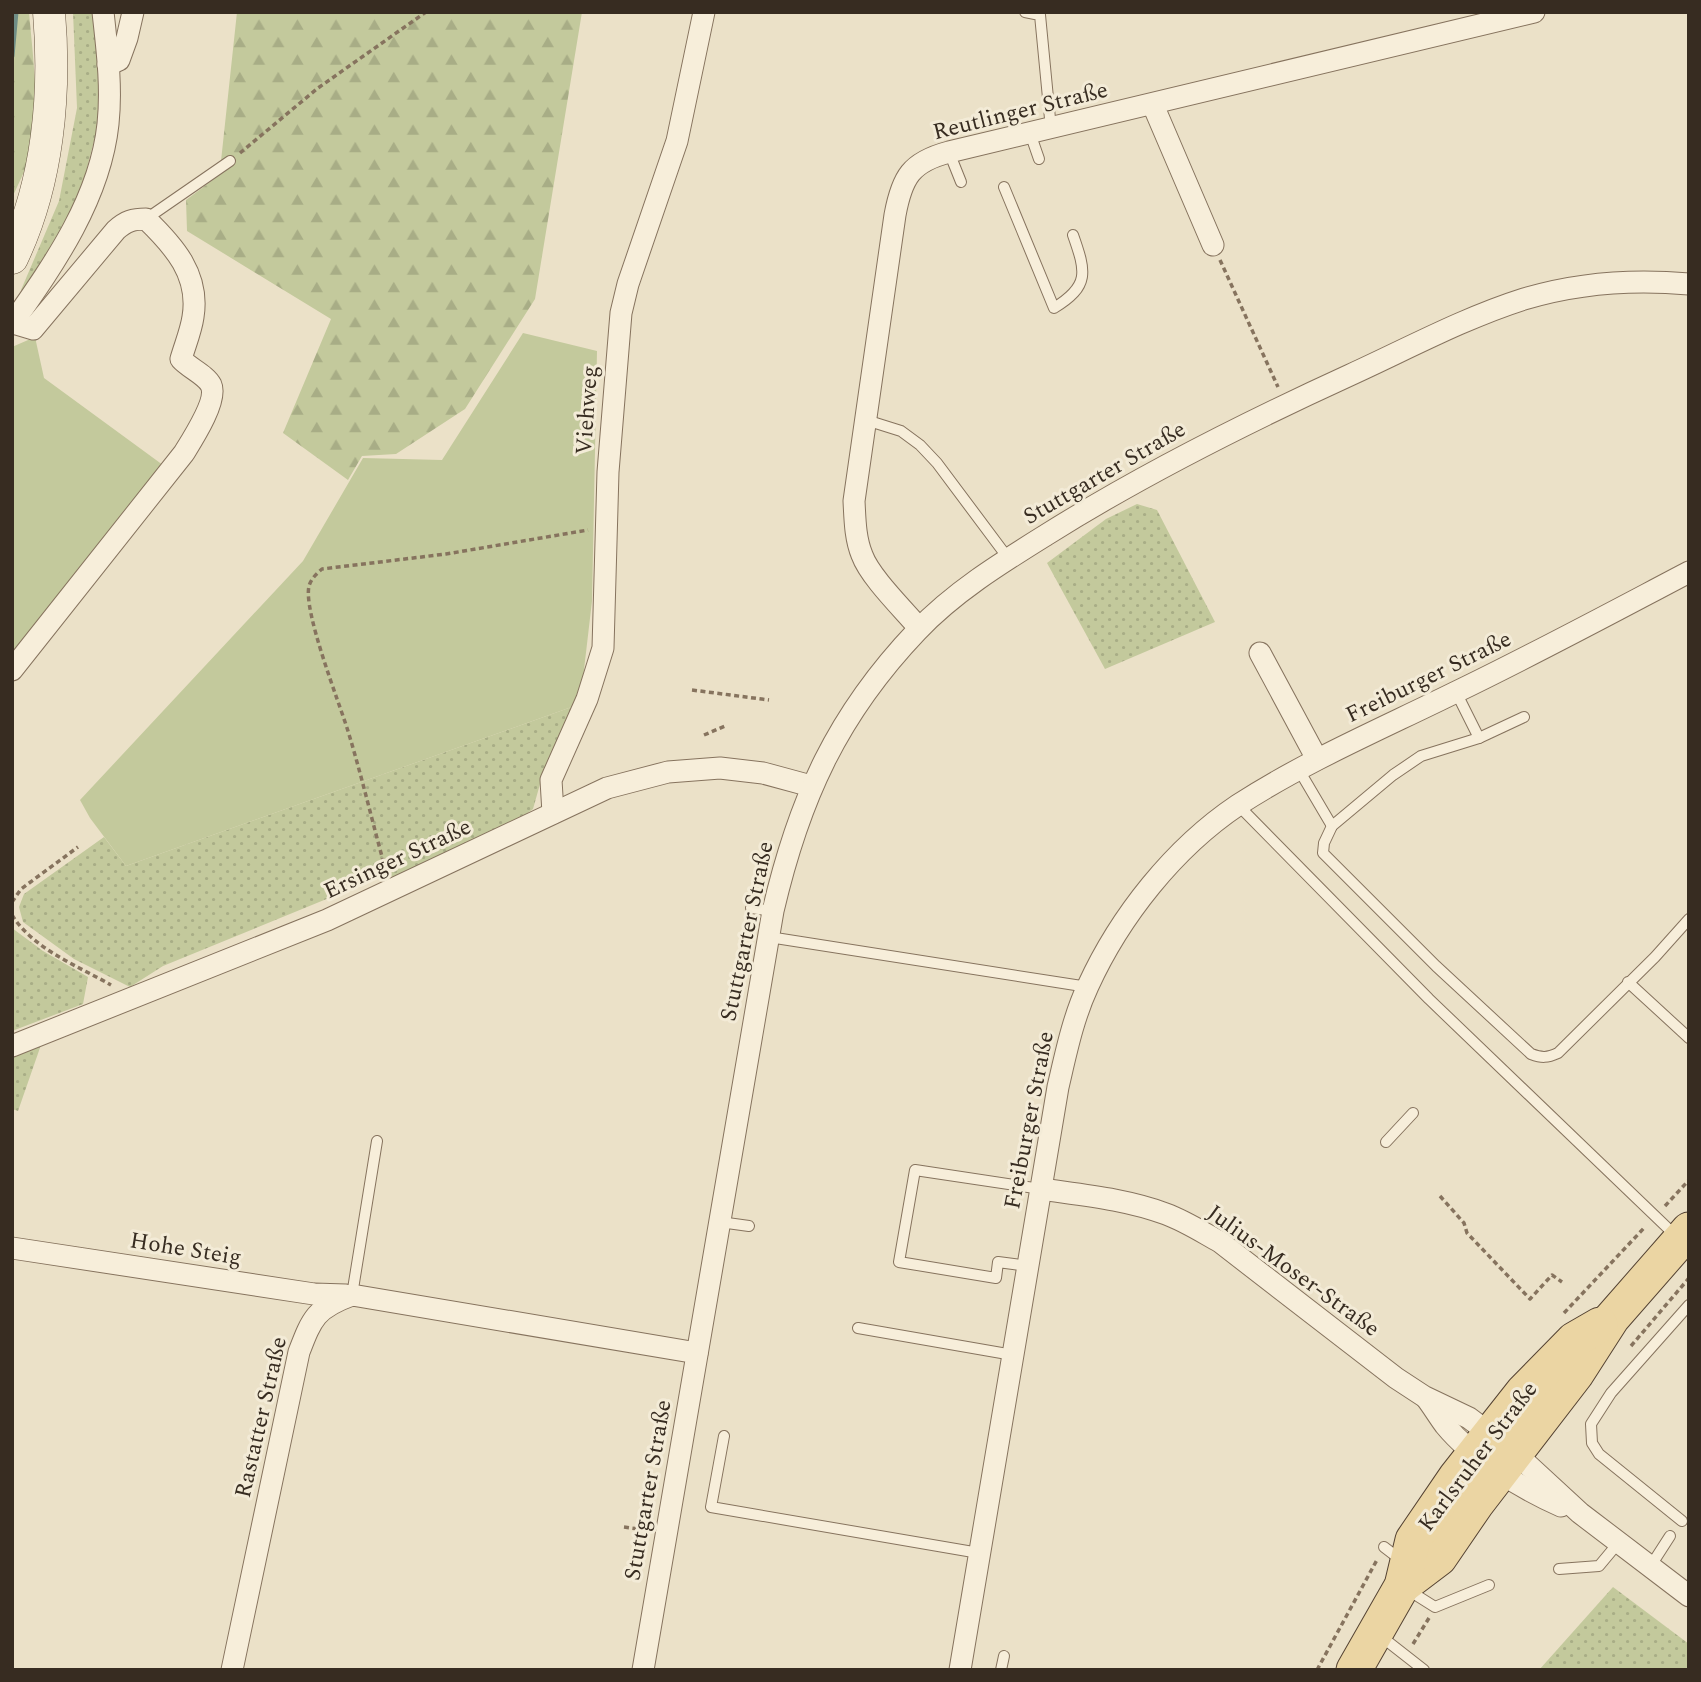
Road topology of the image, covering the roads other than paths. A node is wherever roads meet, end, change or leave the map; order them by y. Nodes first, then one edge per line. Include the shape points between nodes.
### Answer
1 (49, 12) edge
2 (103, 12) edge
3 (133, 12) edge
4 (704, 12) edge
5 (1026, 12) edge
6 (1534, 12) edge
7 (108, 65) junction
8 (1153, 105) junction
9 (1040, 131) junction
10 (949, 152) junction
11 (1039, 159) dead end
12 (230, 161) road end
13 (961, 182) dead end
14 (1004, 187) dead end
15 (146, 219) junction
16 (1073, 235) dead end
17 (1213, 244) road end
18 (12, 258) edge
19 (1689, 284) edge
20 (13, 324) edge
21 (866, 420) junction
22 (1008, 558) junction
23 (1689, 572) edge
24 (919, 628) junction
25 (1260, 653) dead end
26 (12, 670) edge
27 (1456, 692) junction
28 (1524, 717) dead end
29 (1479, 738) junction
30 (1308, 765) junction
31 (811, 786) junction
32 (1238, 805) junction
33 (553, 813) junction
34 (1332, 826) junction
35 (751, 908) dead end
36 (773, 912) junction
37 (1689, 919) edge
38 (769, 937) junction
39 (1628, 982) junction
40 (1088, 987) junction
41 (1689, 1038) edge
42 (12, 1046) edge
43 (1413, 1113) dead end
44 (377, 1141) dead end
45 (1386, 1142) dead end
46 (1041, 1189) junction
47 (720, 1222) junction
48 (749, 1226) dead end
49 (1684, 1235) edge
50 (12, 1248) edge
51 (1028, 1266) junction
52 (352, 1296) junction
53 (1689, 1305) edge
54 (858, 1328) dead end
55 (698, 1353) junction
56 (1013, 1355) junction
57 (724, 1436) dead end
58 (1495, 1453) junction
59 (1682, 1521) dead end
60 (1670, 1536) dead end
61 (1619, 1542) junction
62 (979, 1553) junction
63 (1398, 1566) junction
64 (1650, 1567) junction
65 (1559, 1569) dead end
66 (1489, 1585) dead end
67 (1689, 1596) edge
68 (1376, 1632) junction
69 (1004, 1656) dead end
70 (232, 1670) edge
71 (643, 1670) edge
72 (960, 1670) edge
73 (1001, 1670) edge
74 (1354, 1670) edge
75 (1424, 1670) edge

1 - 18 main road via 51,97 45,150 32,207
2 - 7 street
3 - 7 street via 119,60
4 - 33 street, Viehweg via 677,141 621,313 608,472 603,648 587,699 551,780
5 - 9 lane via 1040,15
6 - 8 street, Reutlinger Straße
7 - 20 street via 108,123 89,196
8 - 9 street, Reutlinger Straße
8 - 17 street
9 - 10 street, Reutlinger Straße
9 - 11 lane
10 - 13 lane
10 - 21 street, Reutlinger Straße via 915,167 899,193
12 - 15 lane
14 - 16 lane via 1054,308 1079,287 1081,261
15 - 20 street via 134,219 116,230 33,329
15 - 26 street via 164,236 192,280 193,321 181,359 211,383 211,396 201,427 184,453
19 - 22 street, Stuttgarter Straße via 1634,282 1554,292 1450,329 1160,468
21 - 22 lane via 901,431 920,445
21 - 24 street, Reutlinger Straße via 855,501 862,557
22 - 24 street, Stuttgarter Straße
23 - 27 street, Freiburger Straße
24 - 31 street, Stuttgarter Straße via 858,702
25 - 30 street
27 - 29 lane
27 - 30 street, Freiburger Straße
28 - 29 lane
29 - 34 lane via 1421,757
30 - 32 street, Freiburger Straße
30 - 34 lane
31 - 33 street, Ersinger Straße via 740,769 668,772 607,788
31 - 36 street, Stuttgarter Straße
32 - 40 street, Freiburger Straße via 1188,845 1145,893
32 - 49 lane via 1429,999
33 - 42 street, Ersinger Straße via 316,925
34 - 39 lane via 1323,853 1531,1054 1542,1058 1558,1054
35 - 36 lane
36 - 38 street, Stuttgarter Straße
37 - 39 lane
38 - 40 lane
38 - 47 street, Stuttgarter Straße
39 - 41 lane
40 - 46 street, Freiburger Straße via 1063,1065
43 - 45 lane
44 - 52 lane
46 - 51 street, Freiburger Straße
46 - 51 lane via 915,1170 899,1262 996,1278 998,1262
46 - 58 street, Julius-Moser-Straße via 1138,1205 1191,1225 1425,1397 1447,1427
47 - 48 lane
47 - 55 street, Stuttgarter Straße
49 - 58 main road, Karlsruher Straße via 1612,1318 1574,1340 1515,1401
50 - 52 street, Hohe Steig
51 - 56 street, Freiburger Straße
52 - 55 street
52 - 70 street, Rastatter Straße via 327,1305 309,1326 299,1352
53 - 59 lane via 1611,1394 1591,1424 1592,1443 1599,1454
54 - 56 lane
55 - 71 street, Stuttgarter Straße
56 - 62 street, Freiburger Straße
57 - 62 lane via 711,1507
58 - 61 street, Julius-Moser-Straße via 1557,1504 1580,1513
58 - 63 main road, Karlsruher Straße via 1413,1540
60 - 64 lane
61 - 64 street, Julius-Moser-Straße
61 - 65 lane via 1599,1566
62 - 72 street, Freiburger Straße
63 - 66 lane via 1435,1607
63 - 68 main road, Karlsruher Straße
64 - 67 street, Julius-Moser-Straße
68 - 74 main road, Karlsruher Straße
68 - 75 lane
69 - 73 lane

